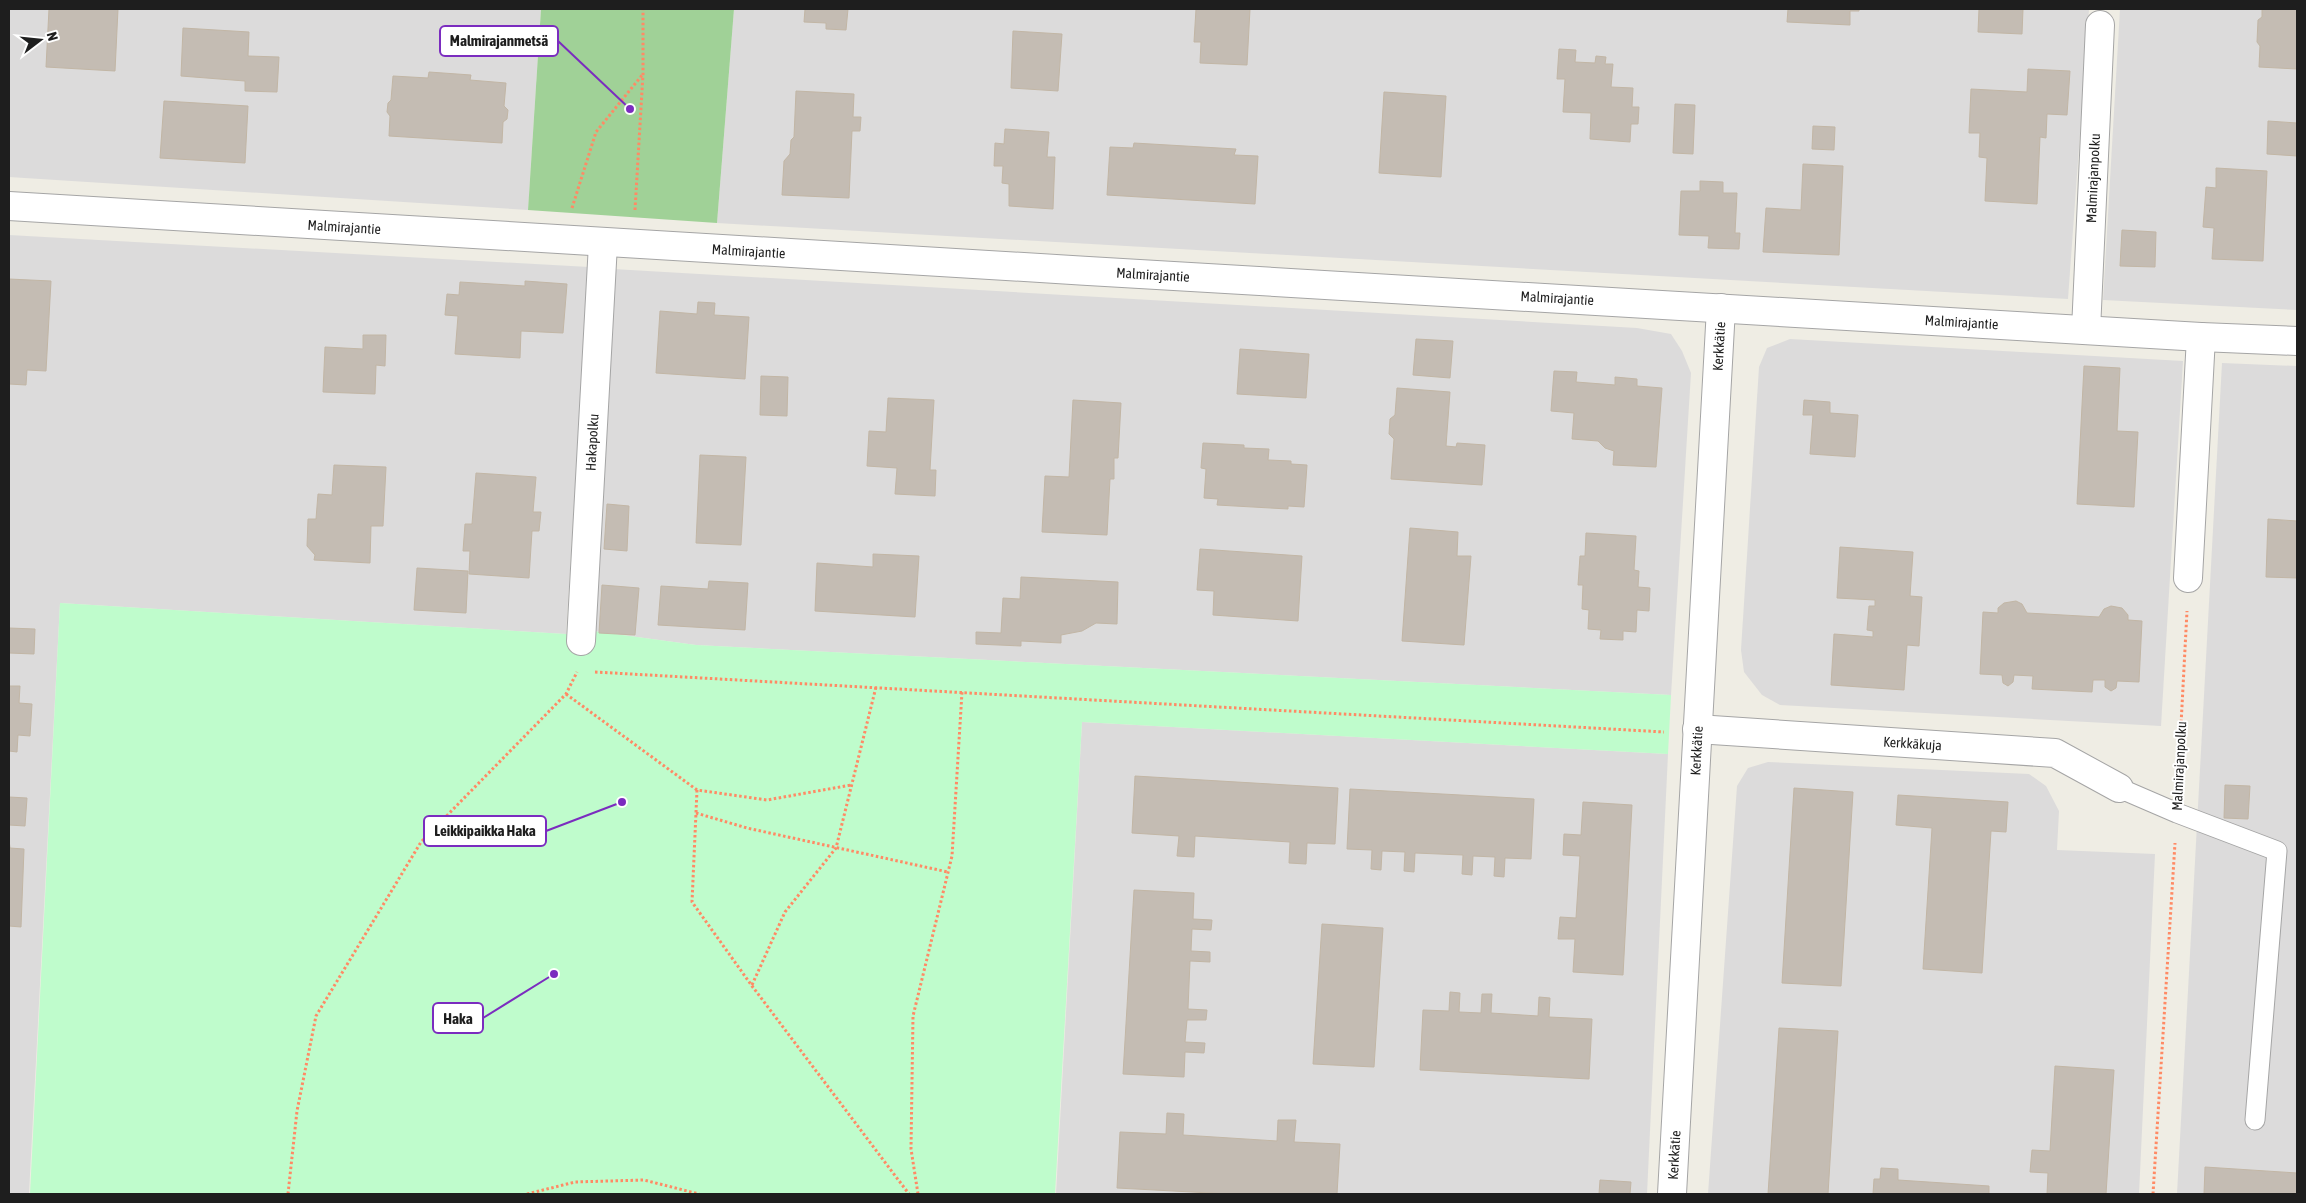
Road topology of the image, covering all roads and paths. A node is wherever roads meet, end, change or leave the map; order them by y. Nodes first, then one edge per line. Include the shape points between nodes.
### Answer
1 (643, 9) edge
2 (2100, 25) dead end
3 (643, 74) junction
4 (9, 206) edge
5 (561, 241) junction
6 (603, 244) junction
7 (633, 245) junction
8 (1721, 308) junction
9 (2086, 330) junction
10 (2202, 337) junction
11 (2297, 341) edge
12 (2188, 578) joint
13 (581, 641) dead end
14 (578, 671) dead end
15 (588, 672) dead end
16 (876, 687) junction
17 (962, 692) junction
18 (566, 694) junction
19 (1697, 729) junction
20 (852, 785) junction
21 (2119, 788) joint
22 (697, 790) junction
23 (2177, 813) junction
24 (696, 814) junction
25 (836, 848) junction
26 (948, 872) junction
27 (752, 986) junction
28 (2255, 1120) dead end
29 (288, 1194) edge
30 (527, 1194) edge
31 (699, 1194) edge
32 (910, 1194) edge
33 (918, 1194) edge
34 (1672, 1194) edge
35 (2153, 1194) edge

1 - 3 path
2 - 9 street, Malmirajanpolku
3 - 5 path via 596,132
3 - 7 path
4 - 5 street, Malmirajantie
5 - 6 street, Malmirajantie
6 - 7 street, Malmirajantie
6 - 13 street, Hakapolku
7 - 8 street, Malmirajantie
8 - 9 street, Malmirajantie
8 - 19 street, Kerkkätie
9 - 10 street, Malmirajantie
10 - 11 street, Malmirajantie
10 - 12 street
12 - 23 path, Malmirajanpolku
14 - 18 path
15 - 16 path
16 - 17 path
16 - 20 path
17 - 19 path via 1670,732
17 - 26 path via 952,856
18 - 22 path
18 - 29 path via 421,842 316,1016 298,1111
19 - 21 street, Kerkkäkuja via 2055,753
19 - 34 street, Kerkkätie
20 - 22 path via 768,800
20 - 25 path
21 - 23 lane
22 - 24 path
23 - 28 lane via 2277,851
23 - 35 path, Malmirajanpolku
24 - 25 path
24 - 27 path via 692,902
25 - 26 path
25 - 27 path via 784,912
26 - 33 path via 913,1016 911,1149
27 - 32 path
30 - 31 path via 575,1182 644,1180

